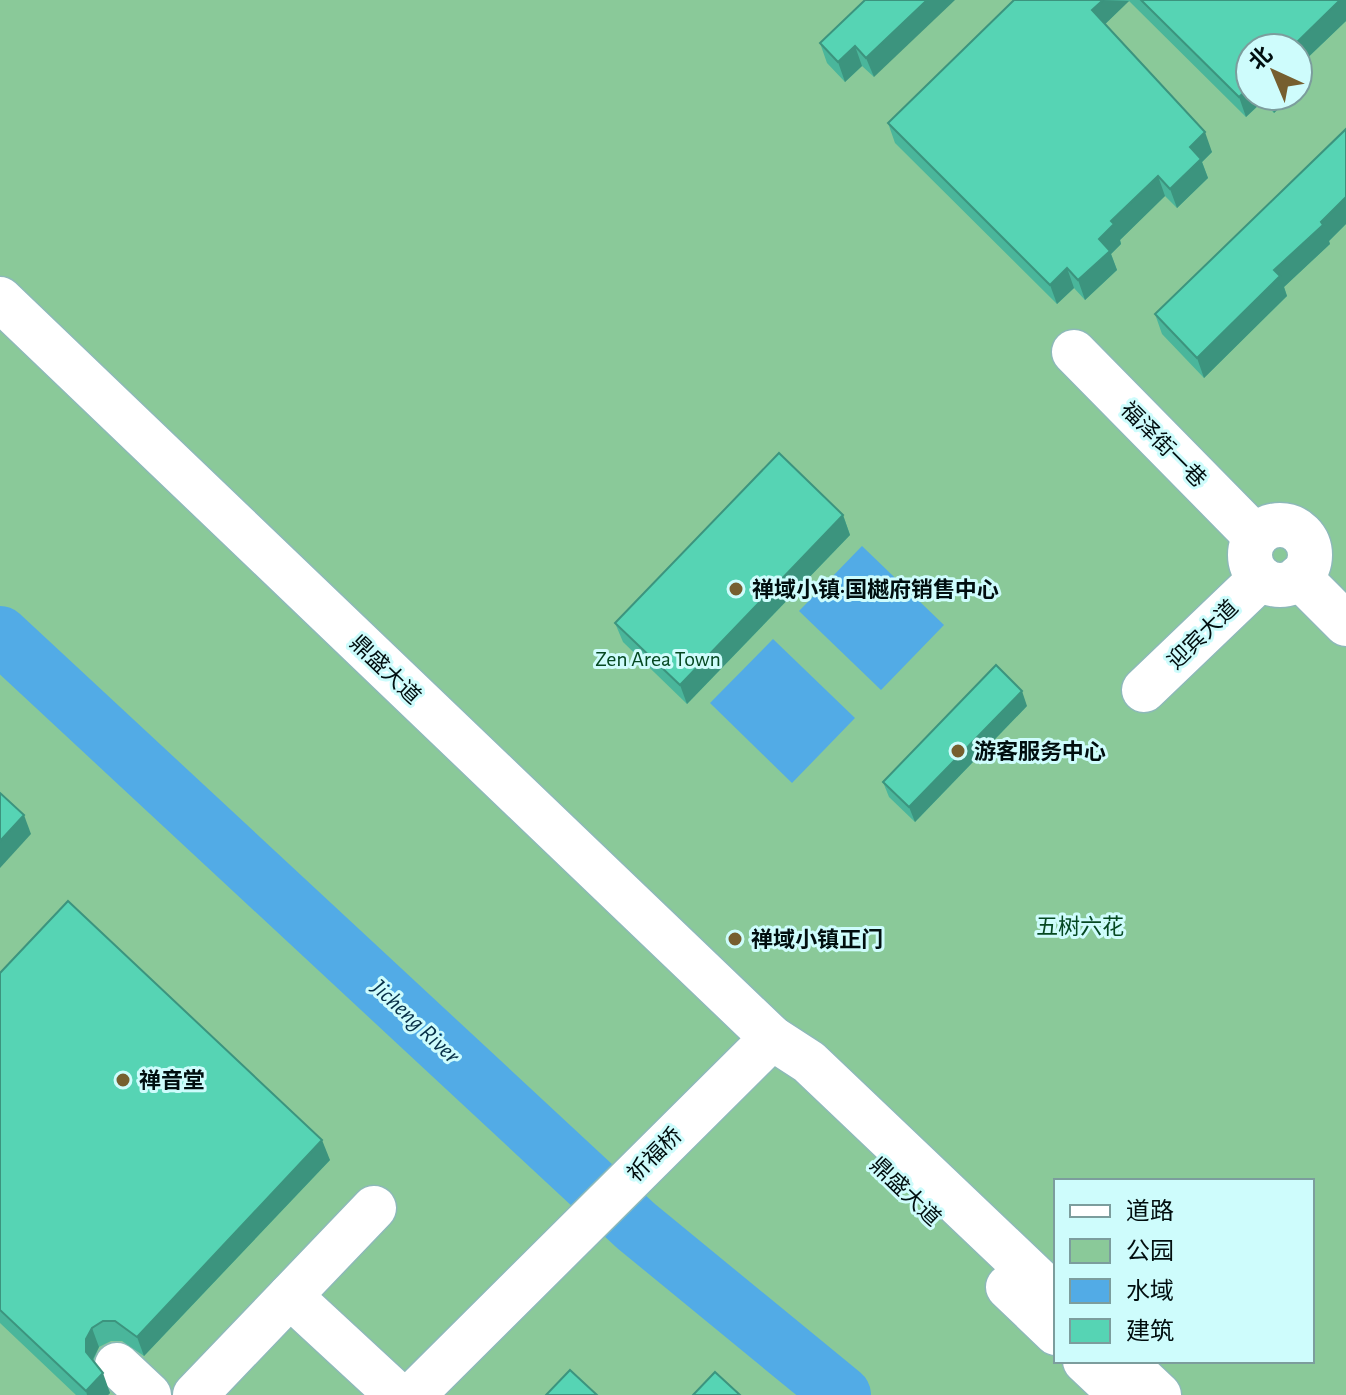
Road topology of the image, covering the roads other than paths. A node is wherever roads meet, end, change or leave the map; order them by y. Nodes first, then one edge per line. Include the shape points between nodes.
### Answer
1 (0, 299) edge
2 (1074, 352) dead end
3 (1304, 581) edge
4 (1144, 690) dead end
5 (772, 1038) junction
6 (374, 1208) dead end
7 (1054, 1295) edge
8 (290, 1296) junction
9 (1054, 1331) edge
10 (1087, 1363) edge
11 (1125, 1363) edge
12 (117, 1365) dead end
13 (149, 1395) edge
14 (195, 1395) edge
15 (397, 1395) edge
16 (413, 1395) edge
17 (1121, 1395) edge
18 (1159, 1395) edge

1 - 5 street, 鼎盛大道
2 - 3 street, 福泽街一巷
3 - 4 street, 迎宾大道
5 - 7 street, 鼎盛大道 via 809,1062
5 - 9 street, 鼎盛大道 via 791,1081
5 - 16 street, 祈福桥
6 - 8 street
8 - 14 street
8 - 15 street
10 - 17 street
11 - 18 street
12 - 13 street

